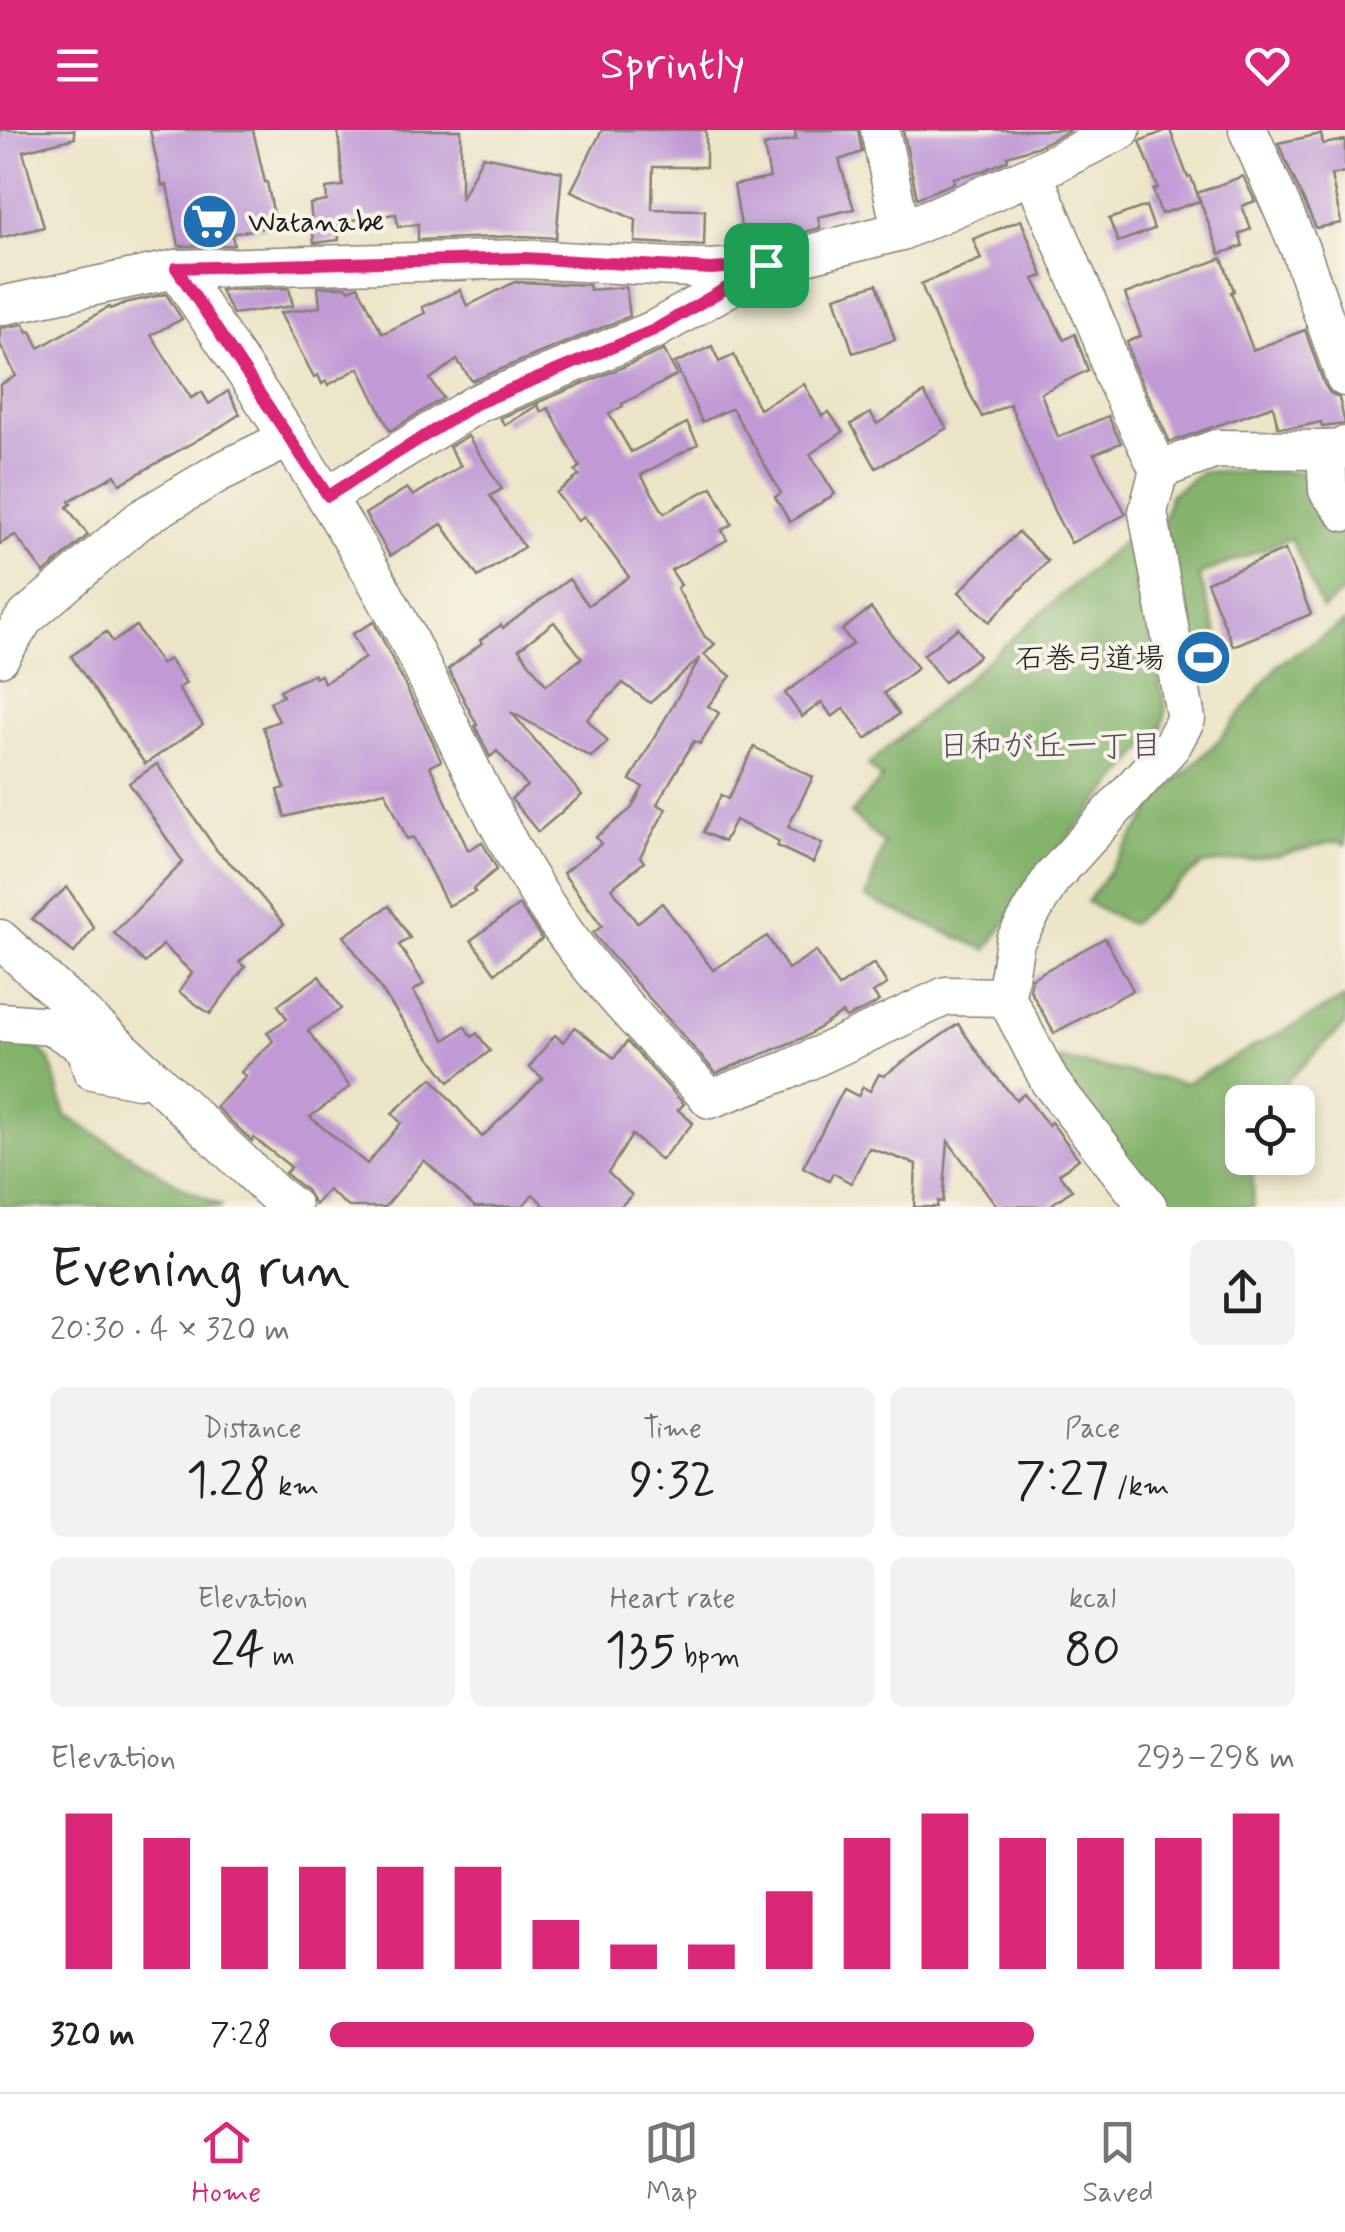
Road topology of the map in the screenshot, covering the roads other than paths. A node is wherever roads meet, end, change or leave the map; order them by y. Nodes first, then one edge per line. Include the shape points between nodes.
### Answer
1 (880, 130) edge
2 (1120, 130) edge
3 (1248, 130) edge
4 (1033, 174) junction
5 (901, 231) junction
6 (766, 265) junction
7 (176, 268) junction
8 (0, 306) edge
9 (1345, 377) edge
10 (289, 438) junction
11 (1335, 448) edge
12 (1159, 470) junction
13 (328, 496) junction
14 (1345, 512) edge
15 (0, 658) edge
16 (0, 939) edge
17 (1006, 997) junction
18 (0, 1022) edge
19 (96, 1041) junction
20 (138, 1079) dead end
21 (292, 1207) edge
22 (1148, 1207) edge

1 - 5 street
2 - 4 street
3 - 9 street
4 - 5 street
4 - 12 street
5 - 6 street
6 - 7 street via 711,269 524,258
6 - 13 street via 654,330 476,404
7 - 8 street
7 - 10 street
10 - 13 street
10 - 15 street via 142,519 24,619
11 - 12 street via 1216,449
11 - 14 street via 1328,490
12 - 17 street via 1148,512 1186,719 1172,745 1051,879 1015,941
13 - 17 street via 468,765 569,940 710,1099 946,996
16 - 19 street
17 - 22 street via 1050,1082
18 - 19 street via 52,1026
19 - 20 street via 92,1070
19 - 21 street

